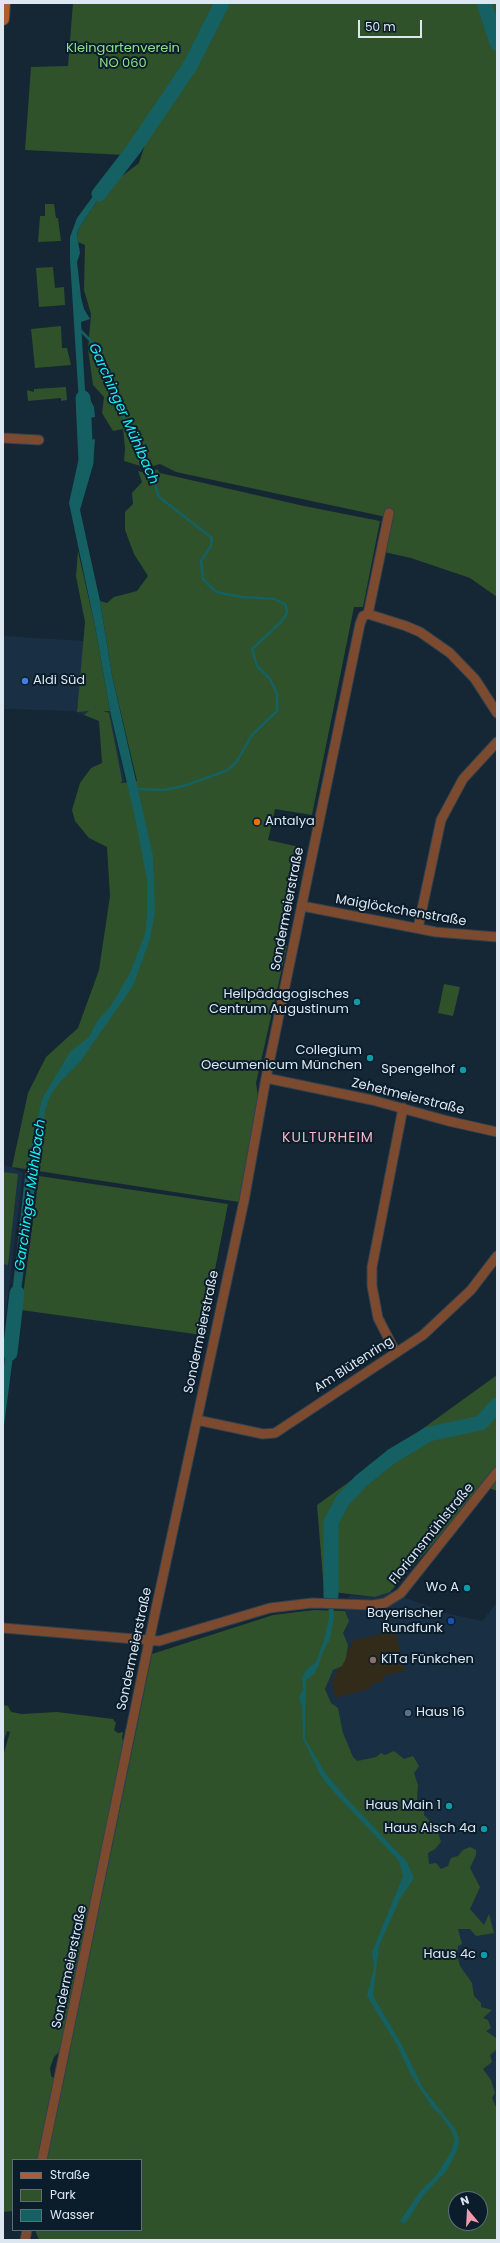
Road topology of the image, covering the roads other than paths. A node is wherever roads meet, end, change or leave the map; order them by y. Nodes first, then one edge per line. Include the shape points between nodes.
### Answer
1 (4, 3) edge
2 (3, 19) edge
3 (3, 438) edge
4 (39, 440) dead end
5 (389, 514) dead end
6 (368, 614) junction
7 (497, 713) edge
8 (497, 742) edge
9 (302, 906) junction
10 (418, 928) junction
11 (497, 937) edge
12 (266, 1078) junction
13 (403, 1108) junction
14 (497, 1132) edge
15 (497, 1256) edge
16 (396, 1353) junction
17 (197, 1420) junction
18 (497, 1472) edge
19 (3, 1628) edge
20 (150, 1641) junction
21 (42, 2159) edge

1 - 2 main road
3 - 4 street
5 - 6 street, Sondermeierstraße
6 - 7 street via 413,629 450,653 475,679
6 - 9 street, Sondermeierstraße via 363,616 360,624
8 - 10 street via 463,778 441,820
9 - 10 street, Maiglöckchenstraße
9 - 12 street, Sondermeierstraße
10 - 11 street, Maiglöckchenstraße via 455,935
12 - 13 street, Zehetmeierstraße
12 - 17 street, Sondermeierstraße via 244,1202
13 - 14 street, Zehetmeierstraße
13 - 16 street via 372,1267 372,1286 378,1318
15 - 16 street, Am Blütenring via 471,1290 447,1314 423,1335
16 - 17 street, Am Blütenring via 275,1433 263,1434
17 - 20 street, Sondermeierstraße
18 - 20 street, Floriansmühlstraße via 396,1598 380,1604 324,1602 270,1608 163,1640
19 - 20 street, Floriansmühlstraße
20 - 21 street, Sondermeierstraße

